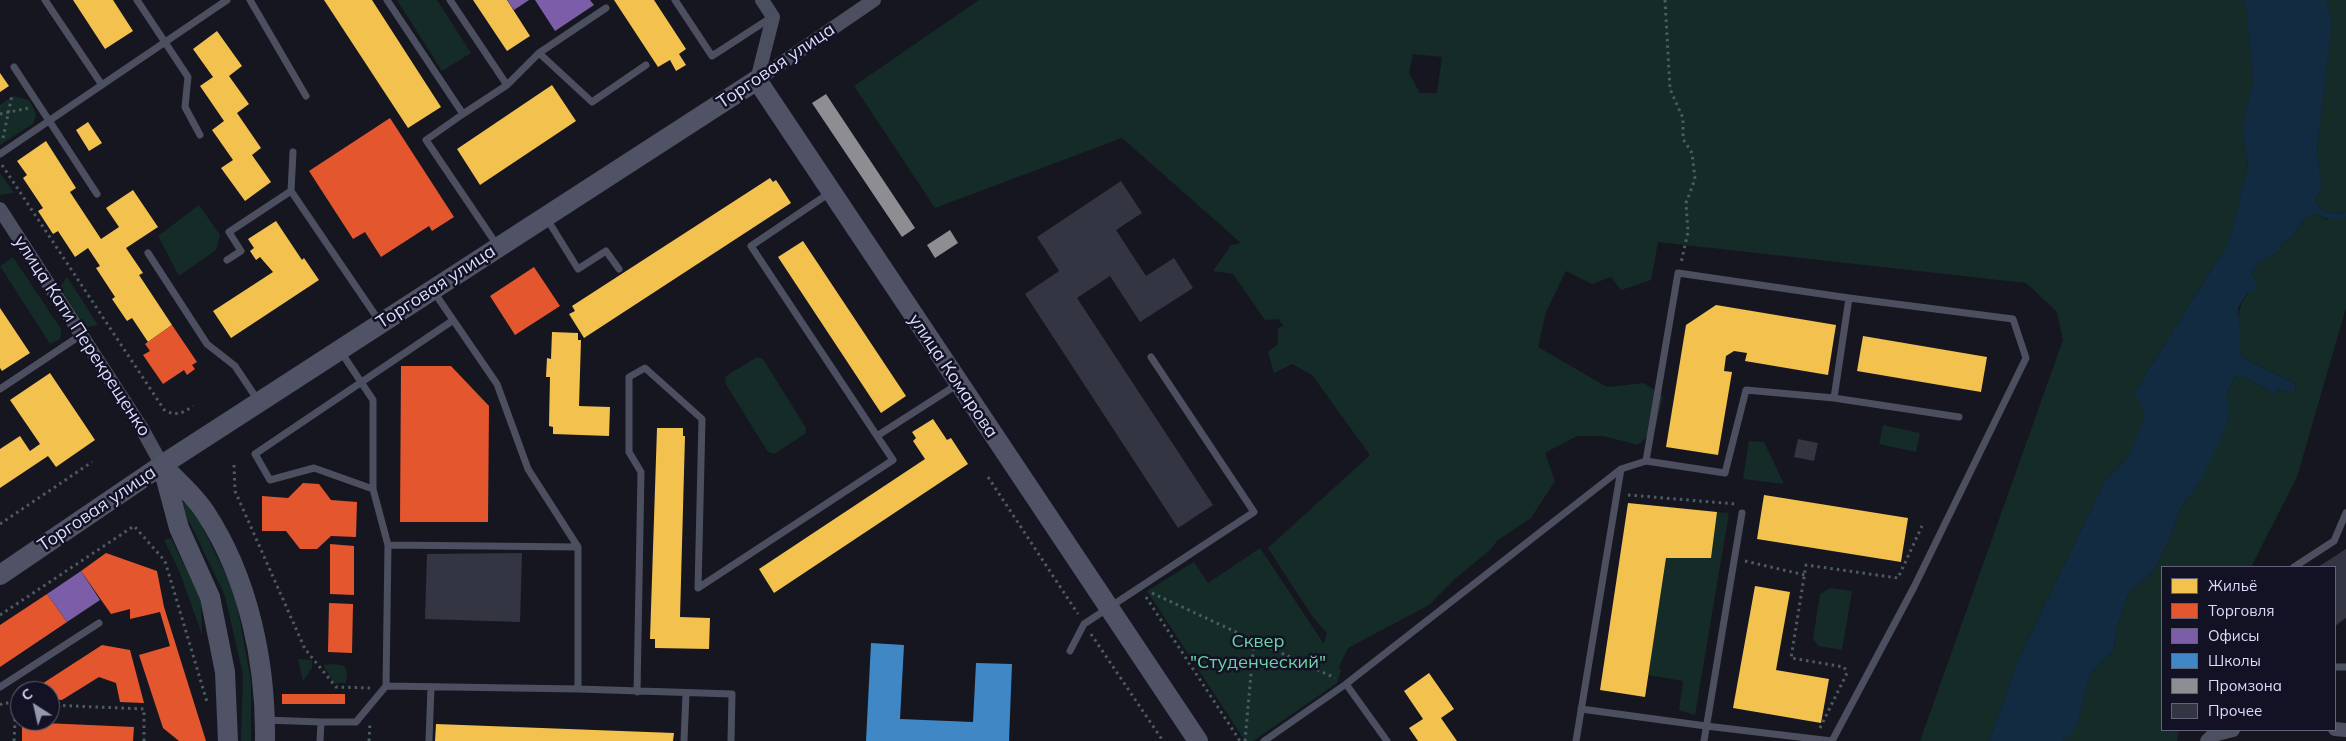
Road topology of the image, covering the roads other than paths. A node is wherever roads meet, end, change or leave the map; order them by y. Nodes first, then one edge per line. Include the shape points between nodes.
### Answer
1 (44, 0) edge
2 (137, 0) edge
3 (227, 0) edge
4 (250, 0) edge
5 (387, 0) edge
6 (450, 0) edge
7 (675, 0) edge
8 (762, 0) edge
9 (874, 0) edge
10 (606, 8) dead end
11 (772, 17) junction
12 (165, 42) junction
13 (539, 53) junction
14 (646, 65) dead end
15 (14, 67) dead end
16 (757, 80) junction
17 (102, 85) junction
18 (508, 86) junction
19 (306, 96) dead end
20 (463, 114) junction
21 (49, 121) junction
22 (200, 135) dead end
23 (293, 152) dead end
24 (0, 154) edge
25 (291, 191) junction
26 (832, 192) junction
27 (98, 194) dead end
28 (0, 209) edge
29 (545, 217) junction
30 (498, 247) junction
31 (148, 253) dead end
32 (227, 260) dead end
33 (619, 269) dead end
34 (432, 289) junction
35 (1849, 298) junction
36 (452, 321) junction
37 (380, 323) junction
38 (81, 335) junction
39 (339, 350) junction
40 (1151, 357) dead end
41 (361, 382) junction
42 (958, 384) junction
43 (0, 389) edge
44 (1834, 398) junction
45 (259, 402) junction
46 (1958, 417) dead end
47 (877, 436) junction
48 (1646, 461) junction
49 (162, 465) junction
50 (1621, 469) junction
51 (373, 489) junction
52 (1742, 512) dead end
53 (2346, 513) edge
54 (388, 544) junction
55 (578, 547) junction
56 (2296, 566) edge
57 (0, 575) edge
58 (1109, 608) junction
59 (99, 623) dead end
60 (1070, 651) dead end
61 (1346, 684) junction
62 (386, 686) junction
63 (0, 687) edge
64 (431, 687) junction
65 (578, 689) junction
66 (637, 692) junction
67 (686, 693) junction
68 (1581, 709) junction
69 (265, 720) junction
70 (321, 722) junction
71 (1706, 726) junction
72 (2229, 731) edge
73 (228, 741) edge
74 (264, 741) edge
75 (320, 741) edge
76 (430, 741) edge
77 (684, 741) edge
78 (731, 741) edge
79 (1198, 741) edge
80 (1264, 741) edge
81 (1387, 741) edge
82 (1576, 741) edge
83 (1704, 741) edge
84 (1832, 741) edge
85 (2207, 741) edge

1 - 17 lane
2 - 12 lane
3 - 12 lane
4 - 19 lane
5 - 20 lane
6 - 18 lane
7 - 11 lane via 712,56
8 - 11 street
9 - 16 street, Торговая улица
10 - 13 lane
11 - 16 street
12 - 17 lane
12 - 22 lane via 188,77 186,107
13 - 14 lane via 592,102
13 - 18 lane
15 - 21 lane
16 - 26 street, улица Комарова
16 - 29 street, Торговая улица
17 - 21 lane
18 - 20 lane
20 - 30 lane via 426,140
21 - 24 lane
21 - 27 lane
23 - 25 lane
25 - 32 lane via 229,232 241,251
25 - 37 lane
26 - 42 street, улица Комарова
26 - 47 lane via 750,246
28 - 38 street, улица Кати Перекрещенко
29 - 30 street, Торговая улица
29 - 33 lane via 578,269 606,251
30 - 34 street, Торговая улица
31 - 45 lane via 207,344 235,366
34 - 36 lane
34 - 37 street, Торговая улица
35 - 44 lane
35 - 48 lane via 1678,274
35 - 84 lane via 2013,319 2026,358 1914,587
36 - 41 lane
36 - 55 lane via 497,384 528,469
37 - 39 street, Торговая улица
38 - 43 lane
38 - 49 street, улица Кати Перекрещенко
39 - 41 lane
39 - 45 street, Торговая улица
40 - 58 lane via 1254,512
41 - 51 lane via 373,400
41 - 51 lane via 255,454 270,480 314,468
42 - 47 lane
42 - 58 street, улица Комарова
44 - 46 lane
44 - 48 lane via 1746,390 1724,474
45 - 49 street, Торговая улица
47 - 66 lane via 893,460 698,588 702,419 645,368 629,377 629,452 642,472
48 - 50 lane
49 - 57 street, Торговая улица
49 - 69 street, улица Кати Перекрещенко via 205,511 230,556 244,592 264,684
49 - 73 street, улица Кати Перекрещенко via 179,528 210,597 225,672
50 - 61 lane
50 - 68 lane
51 - 54 lane
52 - 71 lane
53 - 56 lane via 2334,541
54 - 55 lane
54 - 62 lane
55 - 65 lane
58 - 60 lane via 1084,624
58 - 79 street, улица Комарова
59 - 63 lane
61 - 80 lane
61 - 81 lane
62 - 64 lane
62 - 70 lane via 356,722
64 - 65 lane
64 - 76 lane
65 - 66 lane
66 - 67 lane
67 - 77 lane
67 - 78 lane via 732,694
68 - 71 lane
68 - 82 lane
69 - 70 lane
69 - 74 street, улица Кати Перекрещенко
70 - 75 lane
71 - 83 lane
71 - 84 lane
72 - 85 street via 2213,735

